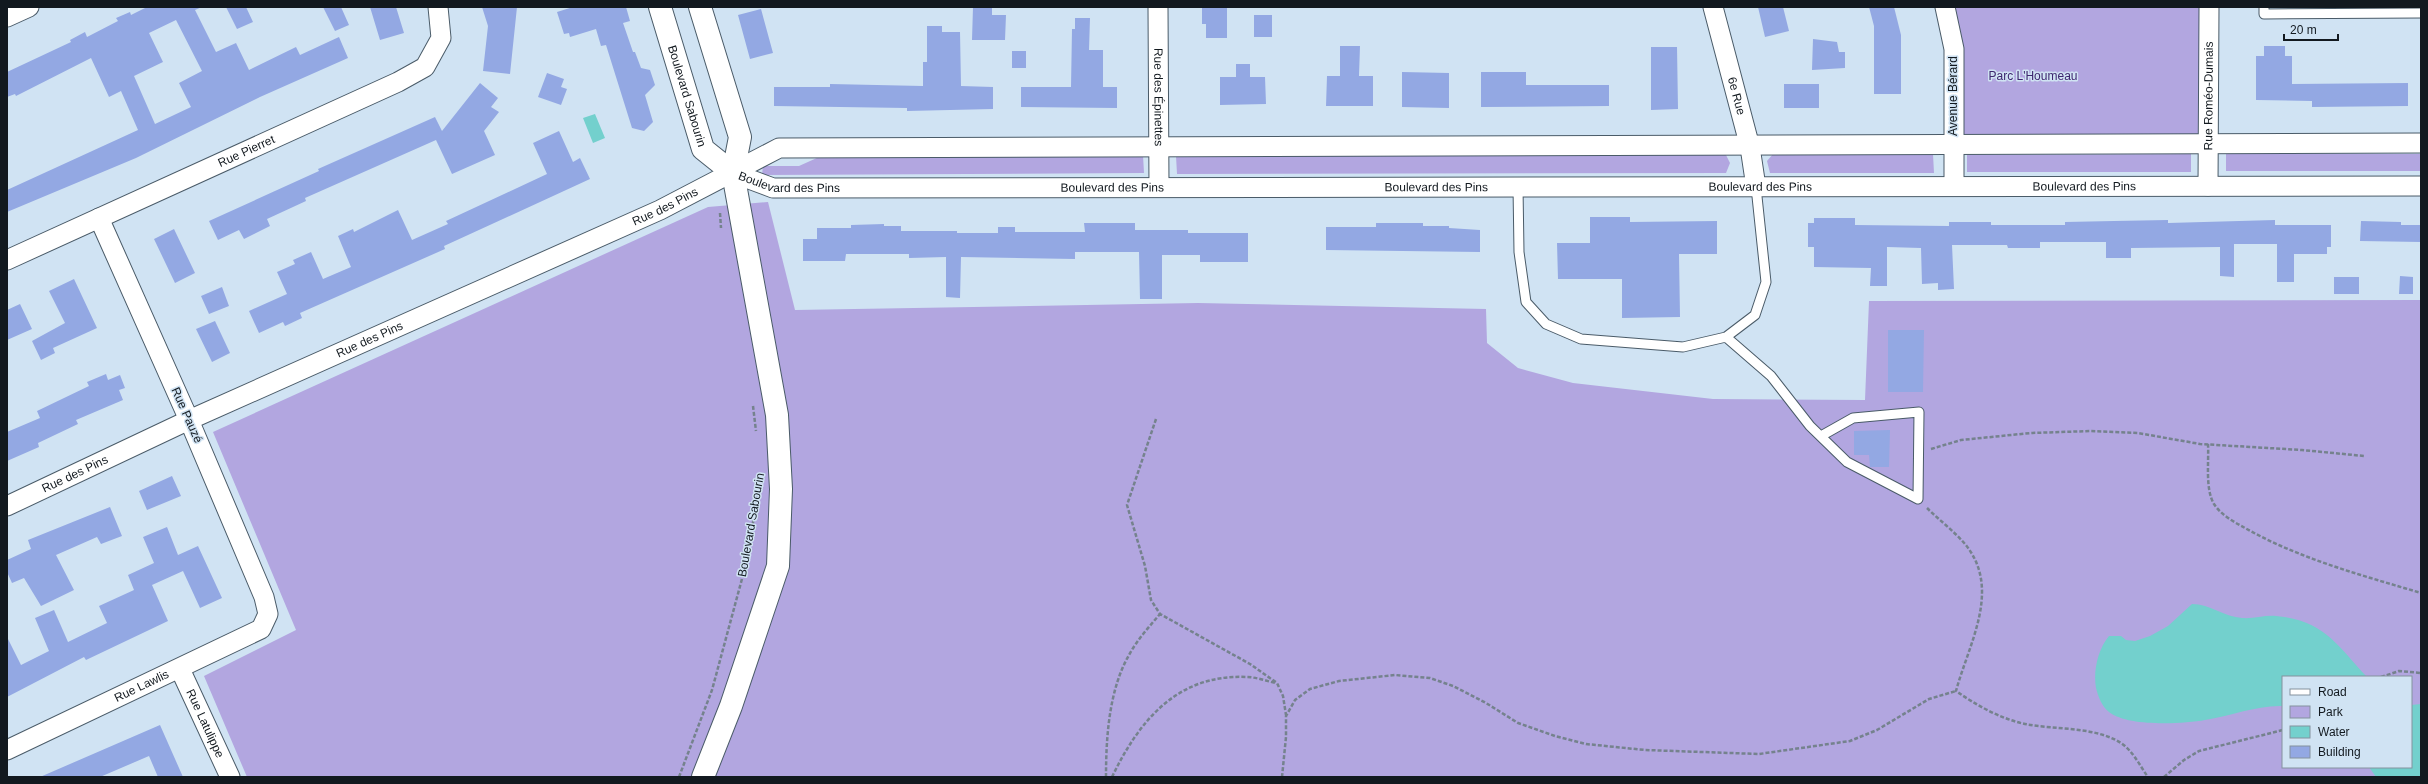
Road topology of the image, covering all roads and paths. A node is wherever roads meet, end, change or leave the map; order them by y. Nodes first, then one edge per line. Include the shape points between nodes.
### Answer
1 (29, 7) edge
2 (438, 7) edge
3 (660, 7) edge
4 (700, 7) edge
5 (1158, 7) edge
6 (1713, 7) edge
7 (1945, 7) edge
8 (2209, 7) edge
9 (2264, 7) edge
10 (2421, 13) edge
11 (7, 17) edge
12 (2421, 143) edge
13 (2209, 144) junction
14 (1158, 146) junction
15 (1953, 146) junction
16 (1750, 147) junction
17 (733, 173) junction
18 (1756, 186) junction
19 (1954, 186) junction
20 (2208, 186) junction
21 (2421, 186) edge
22 (1518, 187) junction
23 (1159, 188) junction
24 (721, 210) dead end
25 (99, 218) junction
26 (722, 232) dead end
27 (7, 260) edge
28 (1726, 337) junction
29 (753, 401) dead end
30 (1156, 419) dead end
31 (189, 420) junction
32 (1820, 436) junction
33 (757, 438) dead end
34 (2208, 444) junction
35 (1919, 456) junction
36 (2364, 456) dead end
37 (760, 483) dead end
38 (1918, 499) junction
39 (7, 506) edge
40 (2421, 593) edge
41 (268, 614) joint
42 (1160, 614) junction
43 (180, 669) junction
44 (2421, 673) edge
45 (2383, 676) edge
46 (1277, 683) junction
47 (1956, 691) junction
48 (1286, 716) junction
49 (2282, 730) edge
50 (7, 750) edge
51 (230, 777) edge
52 (679, 777) edge
53 (703, 777) edge
54 (1106, 777) edge
55 (1112, 777) edge
56 (1282, 777) edge
57 (2148, 777) edge
58 (2164, 777) edge

1 - 11 street
2 - 25 street, Rue Pierret via 441,38 425,67 391,85
3 - 17 street, Boulevard Sabourin via 703,149
4 - 17 street, Boulevard Sabourin via 740,137
5 - 14 street, Rue des Épinettes
6 - 16 street, 6e Rue
7 - 15 street, Avenue Bérard via 1954,49
8 - 13 street, Rue Roméo-Dumais
9 - 10 lane via 2264,14
12 - 13 street, Boulevard des Pins
13 - 15 street, Boulevard des Pins
13 - 20 street, Rue Roméo-Dumais
14 - 16 street, Boulevard des Pins
14 - 17 street, Boulevard des Pins via 779,148
14 - 23 street, Rue des Épinettes
15 - 16 street, Boulevard des Pins
15 - 19 street, Avenue Bérard
16 - 18 street, 6e Rue
17 - 23 street, Boulevard des Pins via 773,188
17 - 31 street, Rue des Pins via 660,210
17 - 53 street, Boulevard Sabourin via 777,415 781,489 778,566 731,706
18 - 19 street, Boulevard des Pins
18 - 22 street, Boulevard des Pins
18 - 28 lane via 1766,282 1755,315
19 - 20 street, Boulevard des Pins
20 - 21 street, Boulevard des Pins
22 - 23 street, Boulevard des Pins
22 - 28 lane via 1519,252 1526,302 1546,324 1581,339 1640,346 1683,347
24 - 26 path via 718,217
25 - 27 street, Rue Pierret
25 - 31 street, Rue Pauzé
28 - 32 lane via 1771,376
29 - 33 path
30 - 42 path via 1127,505 1145,566 1151,600
31 - 39 street, Rue des Pins
31 - 41 street, Rue Pauzé via 264,597
32 - 35 lane via 1853,418 1919,412
32 - 38 lane via 1847,462
34 - 35 path via 2138,434 2091,431 2031,433 1961,440 1934,447
34 - 36 path
34 - 40 path via 2210,491 2220,512 2231,520 2271,543 2293,552
35 - 38 lane
37 - 52 path, Boulevard Sabourin via 746,564 716,675
38 - 47 path via 1965,544 1977,564 1983,584 1980,616
41 - 43 street, Rue Lawlis via 261,629
42 - 46 path via 1250,664
42 - 54 path via 1128,655 1119,680 1109,720
43 - 50 street, Rue Lawlis
43 - 51 street, Rue Latulippe
44 - 45 path via 2399,671
46 - 48 path via 1283,696
46 - 55 path via 1246,677 1218,679 1192,686 1171,698 1149,717 1125,751
47 - 48 path via 1929,699 1877,730 1850,741 1759,754 1645,750 1586,744 1518,722 1447,684 1430,678 1395,675 1339,681 1310,689 1295,700
47 - 57 path via 1975,705 2024,724 2101,735 2122,743 2136,758
48 - 56 path
49 - 58 path via 2199,751

